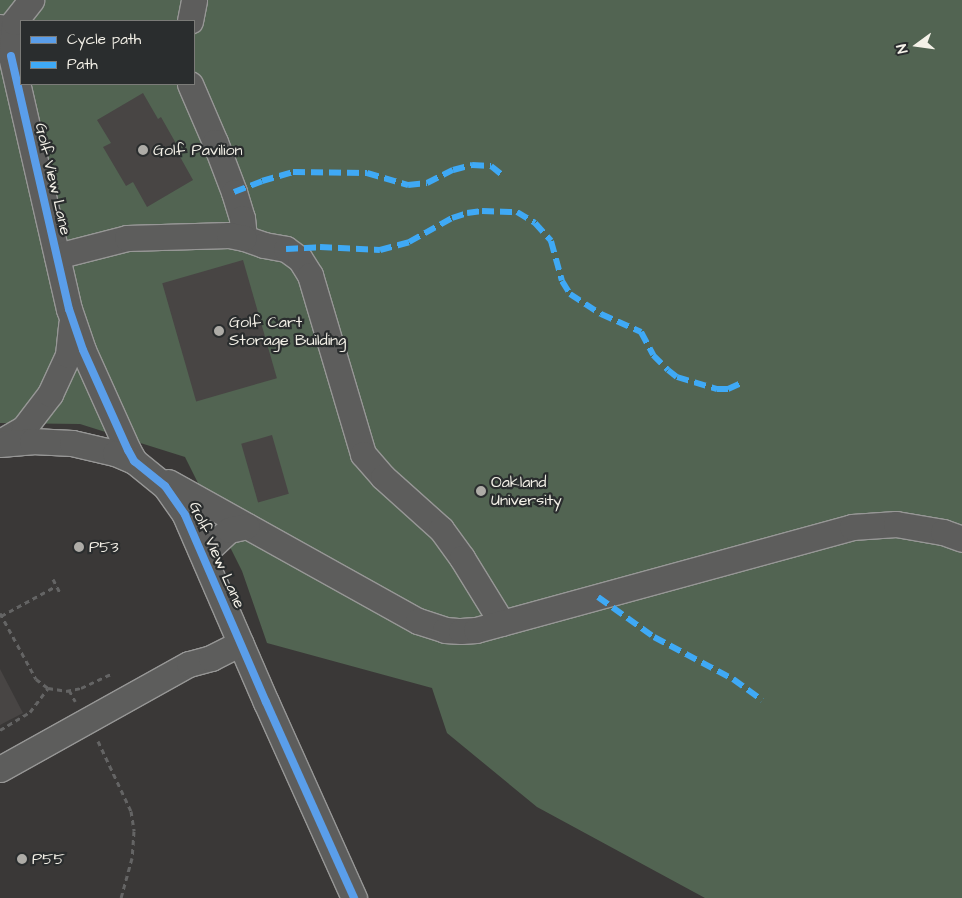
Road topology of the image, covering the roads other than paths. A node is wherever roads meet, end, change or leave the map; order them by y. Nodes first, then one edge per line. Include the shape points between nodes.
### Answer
1 (31, 0) edge
2 (194, 0) edge
3 (190, 20) edge
4 (0, 27) edge
5 (11, 56) junction
6 (190, 85) edge
7 (244, 238) junction
8 (57, 256) junction
9 (69, 309) junction
10 (0, 443) edge
11 (142, 467) junction
12 (246, 526) junction
13 (962, 539) edge
14 (203, 554) junction
15 (502, 623) junction
16 (240, 643) junction
17 (0, 769) edge
18 (354, 898) edge

1 - 5 street via 14,22 15,40
2 - 3 street
4 - 5 street via 3,42
5 - 8 street, Golf View Lane
6 - 7 street via 234,192
7 - 8 street via 229,235 127,238
7 - 15 street via 286,249 306,267 315,287 363,454 382,477 441,528
8 - 9 street, Golf View Lane
9 - 10 street via 70,342 63,371 38,412 24,428
9 - 11 street, Golf View Lane via 83,350 122,439
10 - 11 street via 72,443 115,453
11 - 12 street
11 - 14 street, Golf View Lane via 178,501
12 - 14 street via 229,530
12 - 15 street via 429,626 461,631
13 - 15 street via 943,532 896,524 852,527
14 - 16 street, Golf View Lane
16 - 17 street via 211,658 189,664
16 - 18 street, Golf View Lane

